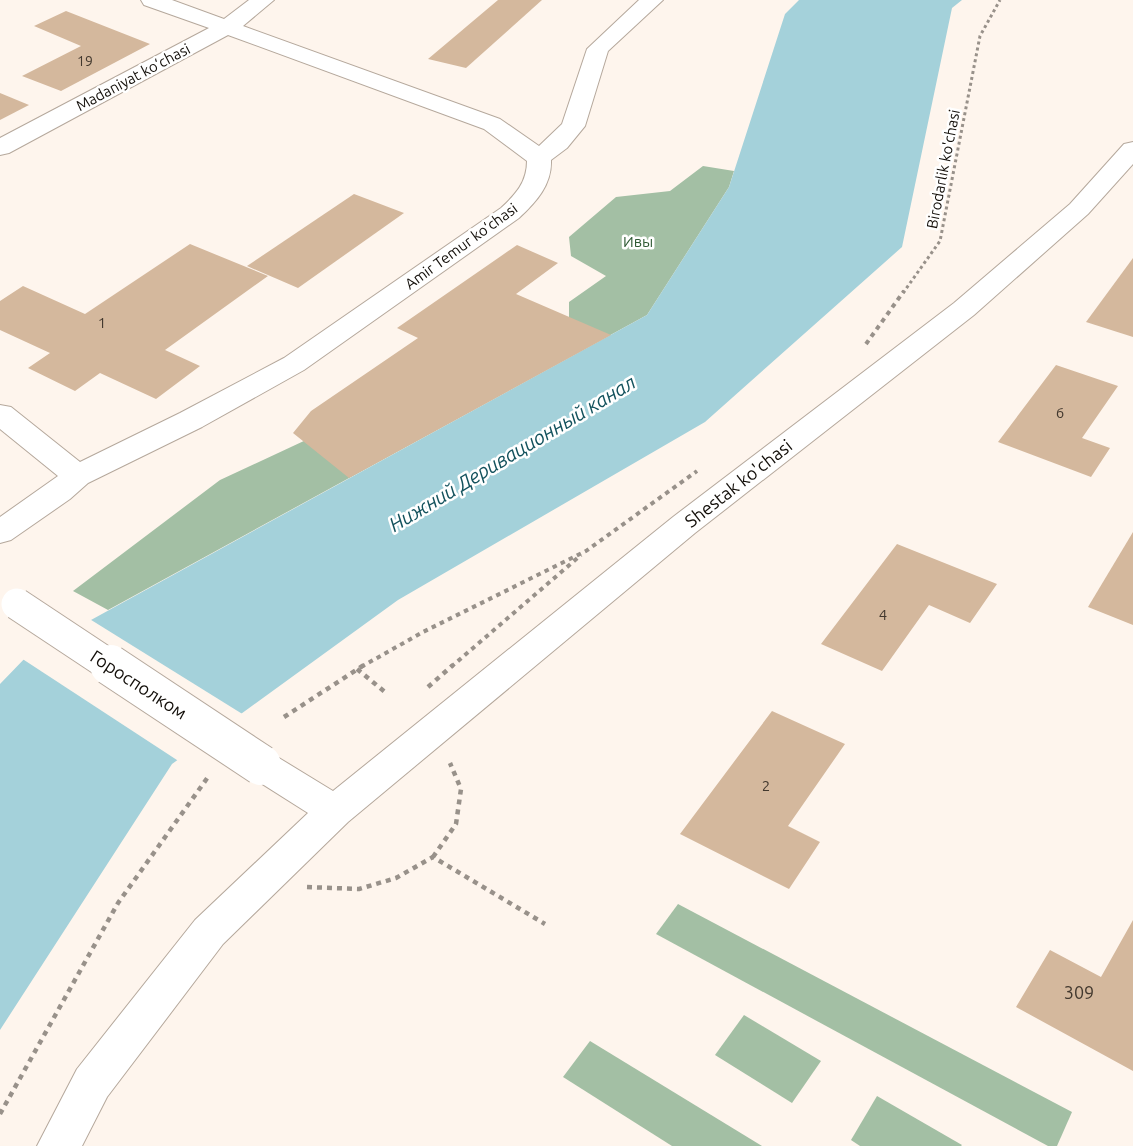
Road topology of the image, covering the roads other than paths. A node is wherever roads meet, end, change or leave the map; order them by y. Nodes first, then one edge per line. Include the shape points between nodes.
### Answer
1 (152, 0) edge
2 (263, 0) edge
3 (652, 0) edge
4 (227, 27) junction
5 (0, 148) edge
6 (1133, 148) edge
7 (539, 158) junction
8 (0, 414) edge
9 (77, 476) junction
10 (0, 531) edge
11 (9, 599) edge
12 (335, 811) junction
13 (59, 1146) edge

1 - 4 street
2 - 4 street, Madaniyat ko‘chasi
3 - 7 street via 598,49 573,126
4 - 5 street, Madaniyat ko‘chasi
4 - 7 street via 492,124
6 - 12 street, Shestak ko'chasi via 1079,208 964,309 684,525
7 - 9 street, Amir Temur ko‘chasi via 536,183 528,197 510,213 294,364
8 - 9 street
9 - 10 street, Amir Temur ko‘chasi
11 - 12 street, Горосполком, bridge
12 - 13 street, Shestak ko'chasi via 209,932 93,1083

